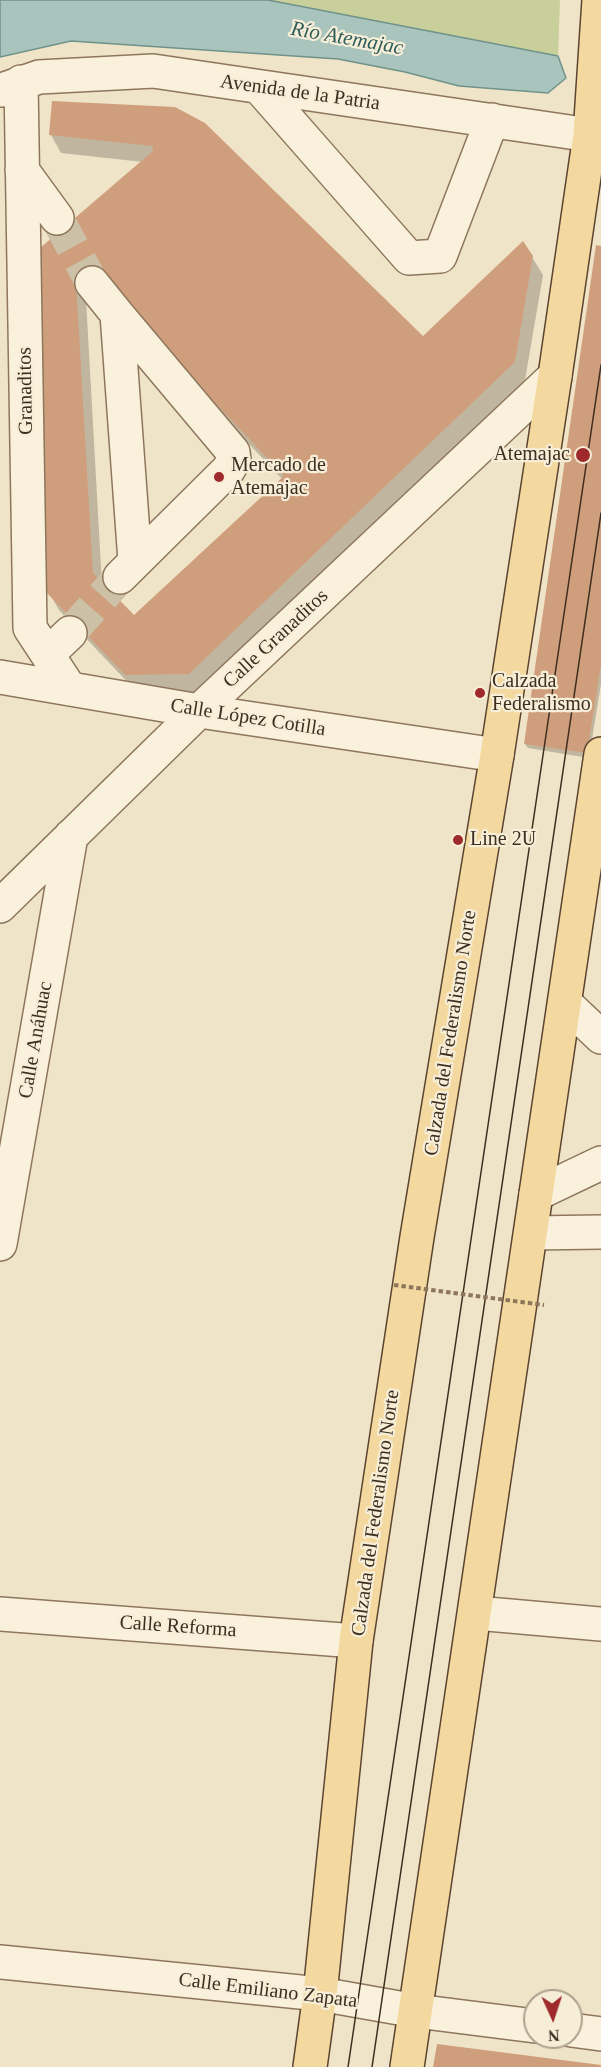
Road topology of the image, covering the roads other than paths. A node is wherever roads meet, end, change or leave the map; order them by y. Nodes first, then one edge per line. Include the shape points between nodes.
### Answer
1 (599, 0) edge
2 (599, 46) edge
3 (11, 87) edge
4 (259, 87) junction
5 (492, 120) junction
6 (595, 136) edge
7 (22, 170) junction
8 (57, 218) tunnel mouth
9 (92, 283) tunnel mouth
10 (117, 314) junction
11 (555, 376) junction
12 (0, 678) edge
13 (70, 689) junction
14 (200, 711) junction
15 (497, 755) junction
16 (600, 764) edge
17 (71, 836) junction
18 (0, 906) edge
19 (565, 1003) junction
20 (601, 1038) edge
21 (601, 1163) edge
22 (536, 1194) junction
23 (601, 1232) edge
24 (531, 1233) junction
25 (0, 1244) edge
26 (476, 1613) junction
27 (0, 1614) edge
28 (601, 1624) edge
29 (356, 1641) junction
30 (0, 1962) edge
31 (320, 1994) junction
32 (416, 2011) junction
33 (523, 2024) edge
34 (583, 2032) edge
35 (601, 2034) edge
36 (310, 2067) edge
37 (407, 2067) edge

1 - 2 main road, Calzada del Federalismo Norte
2 - 6 main road, Calzada del Federalismo Norte
3 - 4 street, Avenida de la Patria via 39,77 153,71
3 - 7 street, Granaditos
4 - 5 street, Avenida de la Patria
4 - 5 street via 409,258 440,256
5 - 6 street, Avenida de la Patria
6 - 11 main road, Calzada del Federalismo Norte
7 - 8 street
7 - 13 street, Granaditos via 30,628 59,644
9 - 10 street
10 - 10 street via 233,452 234,460 127,569
11 - 14 street, Calle Granaditos
11 - 15 main road, Calzada del Federalismo Norte
12 - 13 street, Calle López Cotilla
13 - 14 street, Calle López Cotilla
14 - 15 street, Calle López Cotilla
14 - 17 street, Calle Granaditos
15 - 29 main road, Calzada del Federalismo Norte via 417,1237
16 - 19 main road
17 - 18 street, Calle Granaditos
17 - 25 street, Calle Anáhuac
19 - 20 street
19 - 22 main road
21 - 22 street
22 - 24 main road
23 - 24 street
24 - 26 main road
26 - 28 street
26 - 32 main road
27 - 29 street, Calle Reforma
29 - 31 main road, Calzada del Federalismo Norte
30 - 31 street, Calle Emiliano Zapata
31 - 32 street, Calle Emiliano Zapata
31 - 36 main road, Calzada del Federalismo Norte
32 - 33 street, Calle Emiliano Zapata
32 - 37 main road
34 - 35 street

